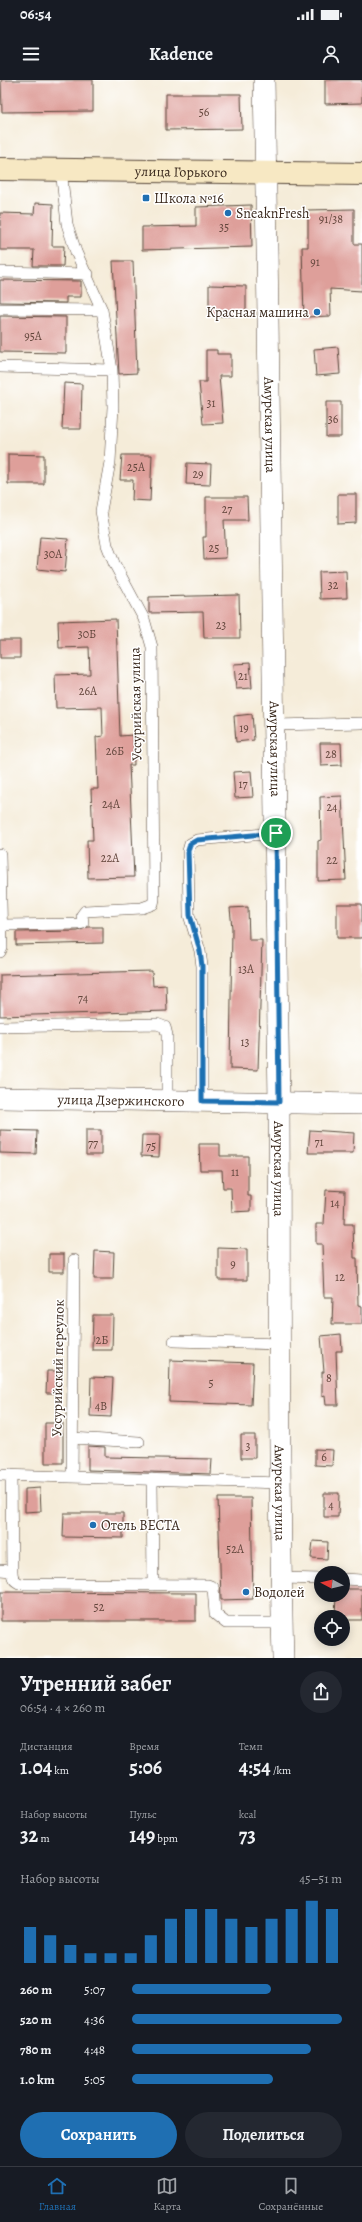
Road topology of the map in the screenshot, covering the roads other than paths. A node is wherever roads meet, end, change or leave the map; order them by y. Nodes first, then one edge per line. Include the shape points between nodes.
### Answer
1 (264, 80) edge
2 (0, 169) edge
3 (61, 169) junction
4 (265, 173) junction
5 (362, 174) edge
6 (0, 272) edge
7 (88, 274) junction
8 (0, 309) edge
9 (102, 310) junction
10 (0, 367) edge
11 (112, 370) junction
12 (362, 724) edge
13 (275, 725) junction
14 (276, 833) junction
15 (0, 854) edge
16 (2, 925) junction
17 (0, 952) edge
18 (0, 1027) edge
19 (0, 1098) edge
20 (167, 1100) junction
21 (202, 1101) junction
22 (279, 1102) junction
23 (362, 1104) edge
24 (74, 1260) dead end
25 (174, 1341) dead end
26 (280, 1344) junction
27 (72, 1438) junction
28 (139, 1442) dead end
29 (6, 1475) edge
30 (72, 1477) junction
31 (152, 1479) junction
32 (280, 1482) junction
33 (6, 1529) edge
34 (0, 1570) edge
35 (12, 1570) junction
36 (281, 1578) junction
37 (314, 1579) edge
38 (350, 1579) edge
39 (362, 1580) edge
40 (153, 1585) junction
41 (282, 1623) junction
42 (283, 1658) edge

1 - 4 street, Амурская улица
2 - 3 main road, улица Горького
3 - 4 main road, улица Горького
3 - 7 lane, Уссурийская улица via 67,224 76,252
4 - 5 main road, улица Горького
4 - 13 street, Амурская улица
6 - 7 lane
7 - 9 lane, Уссурийская улица
8 - 9 lane
9 - 11 lane, Уссурийская улица
10 - 11 lane
11 - 16 lane, Уссурийская улица via 114,407 110,462 101,511 107,545 144,619 152,647 154,899 153,904 148,907 85,911 82,915 83,923 78,924
12 - 13 lane
13 - 14 street, Амурская улица
14 - 21 lane via 197,840 190,844 188,851 190,915 202,966
14 - 22 street, Амурская улица
15 - 16 lane
16 - 17 lane
18 - 20 lane via 157,1024 165,1027
19 - 20 street, улица Дзержинского
20 - 21 street, улица Дзержинского
21 - 22 street, улица Дзержинского
22 - 23 street, улица Дзержинского
22 - 26 street, Амурская улица
24 - 27 lane, Уссурийский переулок
25 - 26 lane
26 - 32 street, Амурская улица
27 - 28 lane
27 - 30 lane, Уссурийский переулок
29 - 30 lane
29 - 33 lane
30 - 31 lane
31 - 32 lane
31 - 40 lane
32 - 36 street, Амурская улица
33 - 35 lane
34 - 35 lane
35 - 40 lane via 12,1577 21,1584
36 - 37 lane
36 - 41 street, Амурская улица
38 - 39 lane
40 - 41 lane via 213,1587 215,1614 226,1623
41 - 42 street, Амурская улица

